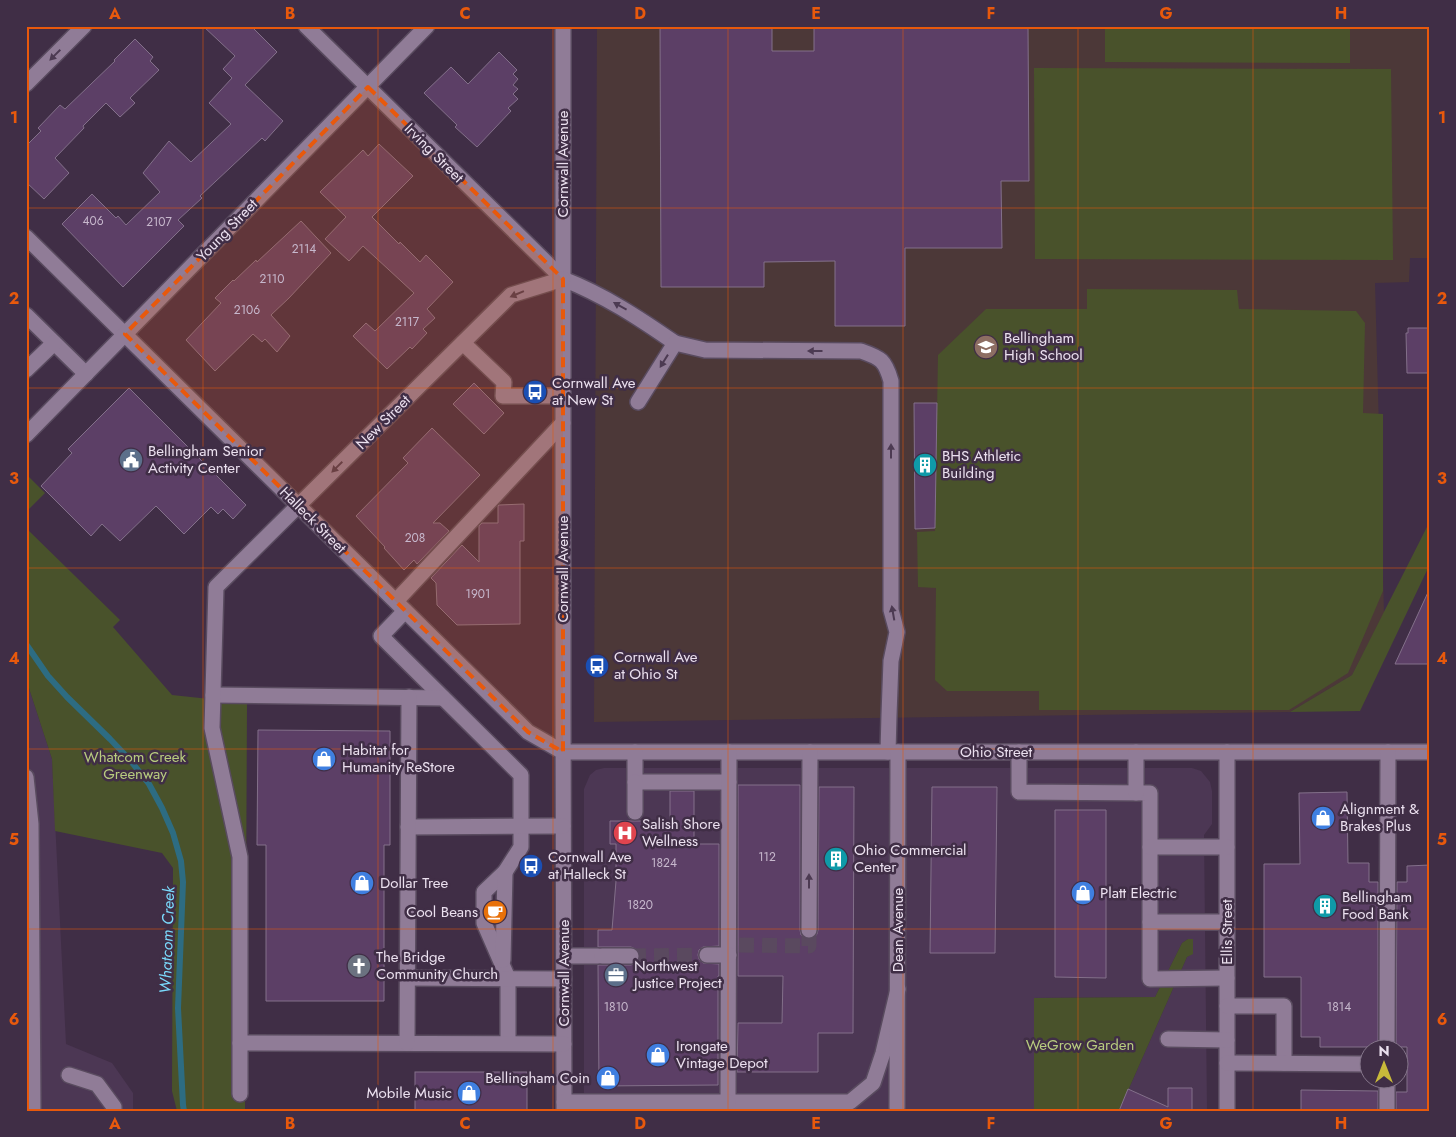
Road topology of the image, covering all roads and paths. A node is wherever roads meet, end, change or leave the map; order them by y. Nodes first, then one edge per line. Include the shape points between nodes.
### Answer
1 (84, 26) edge
2 (306, 26) edge
3 (427, 26) edge
4 (563, 26) edge
5 (26, 84) edge
6 (368, 87) junction
7 (26, 237) edge
8 (563, 279) junction
9 (26, 315) edge
10 (125, 334) junction
11 (54, 343) junction
12 (463, 343) junction
13 (675, 343) junction
14 (26, 370) edge
15 (86, 374) junction
16 (563, 396) junction
17 (638, 402) dead end
18 (563, 423) junction
19 (26, 434) edge
20 (298, 505) junction
21 (400, 606) junction
22 (213, 695) junction
23 (409, 697) junction
24 (442, 698) junction
25 (563, 752) junction
26 (634, 752) junction
27 (729, 752) junction
28 (810, 752) junction
29 (893, 752) junction
30 (1020, 752) junction
31 (1136, 752) junction
32 (1227, 752) junction
33 (1388, 752) junction
34 (1430, 752) edge
35 (26, 776) edge
36 (635, 782) junction
37 (729, 782) junction
38 (1136, 793) junction
39 (635, 812) dead end
40 (29, 824) edge
41 (521, 826) junction
42 (563, 826) junction
43 (408, 827) junction
44 (1150, 847) junction
45 (1227, 848) junction
46 (1150, 922) junction
47 (1227, 922) junction
48 (809, 930) tunnel mouth
49 (732, 949) junction
50 (707, 955) tunnel mouth
51 (564, 956) junction
52 (631, 956) tunnel mouth
53 (505, 973) junction
54 (407, 978) junction
55 (1227, 978) junction
56 (564, 979) junction
57 (898, 989) junction
58 (1227, 1006) junction
59 (1168, 1039) dead end
60 (1227, 1040) junction
61 (1387, 1040) edge
62 (240, 1043) junction
63 (407, 1044) junction
64 (508, 1044) junction
65 (564, 1044) junction
66 (1227, 1063) junction
67 (1284, 1063) junction
68 (1358, 1064) edge
69 (69, 1075) dead end
70 (1387, 1090) edge
71 (240, 1094) dead end
72 (728, 1102) junction
73 (564, 1107) edge
74 (898, 1108) dead end
75 (33, 1111) edge
76 (114, 1111) edge
77 (1227, 1111) edge
78 (1387, 1111) edge

1 -> 5 street
2 - 6 street, Irving Street
3 - 6 street, Young Street
4 - 8 street, Cornwall Avenue
6 - 8 street, Irving Street
6 - 10 street, Young Street
7 - 10 street, Halleck Street
8 -> 12 street, New Street via 511,295
13 -> 8 street via 634,314
8 - 16 street, Cornwall Avenue
9 - 11 street
10 - 15 street, Young Street
10 - 20 street, Halleck Street
11 - 14 street
11 - 15 street
12 - 16 street via 504,382 503,396
12 -> 20 street, New Street
13 -> 17 street
29 -> 13 street, Dean Avenue via 888,715 897,632 891,610 892,381 887,366 876,356 861,351 705,350
15 - 19 street, Young Street
16 - 18 street, Cornwall Avenue
18 - 21 street
18 - 25 street, Cornwall Avenue
20 - 21 street, Halleck Street
20 - 22 street, New Street via 216,587
21 - 24 street via 381,636
21 - 25 street, Halleck Street via 528,732
22 - 23 street
22 - 62 street via 212,728 240,857
23 - 24 street
23 - 43 street
24 - 41 street via 520,775
25 - 26 street, Ohio Street
25 - 42 street, Cornwall Avenue
26 - 27 street, Ohio Street
26 - 36 street
27 - 28 street, Ohio Street
27 - 37 street
28 - 29 street, Ohio Street
48 -> 28 street
29 - 30 street, Ohio Street
29 - 57 street, Dean Avenue
30 - 31 street, Ohio Street
30 - 38 street via 1019,792
31 - 32 street, Ohio Street
31 - 38 street
32 - 33 street, Ohio Street
32 - 45 street, Ellis Street
33 - 34 street, Ohio Street
33 - 61 street
35 - 40 street
36 - 37 street
36 - 39 street
37 - 49 street
38 - 44 street via 1150,793
40 - 75 street
41 - 42 street
41 - 43 street
41 - 53 street via 521,847 505,872
42 - 51 street, Cornwall Avenue
43 - 54 street
44 - 45 street
44 - 46 street
45 - 47 street, Ellis Street
46 - 47 street
46 - 55 street via 1150,979
47 - 55 street, Ellis Street
49 - 50 street
49 - 72 street
51 - 52 street
51 - 56 street, Cornwall Avenue
53 - 54 street
53 - 56 street
53 - 64 street
54 - 63 street
55 - 58 street, Ellis Street
56 - 65 street, Cornwall Avenue
57 - 72 street via 873,1083 850,1102
57 - 74 street, Dean Avenue
58 - 60 street, Ellis Street
58 - 67 street via 1284,1006
59 - 60 street
60 - 66 street, Ellis Street
62 - 63 street
62 - 71 street
63 - 64 street
64 - 65 street
65 - 73 street, Cornwall Avenue
66 - 67 street
66 - 77 street, Ellis Street
67 - 68 street
69 - 76 street via 97,1084
70 - 78 street
72 - 73 street

